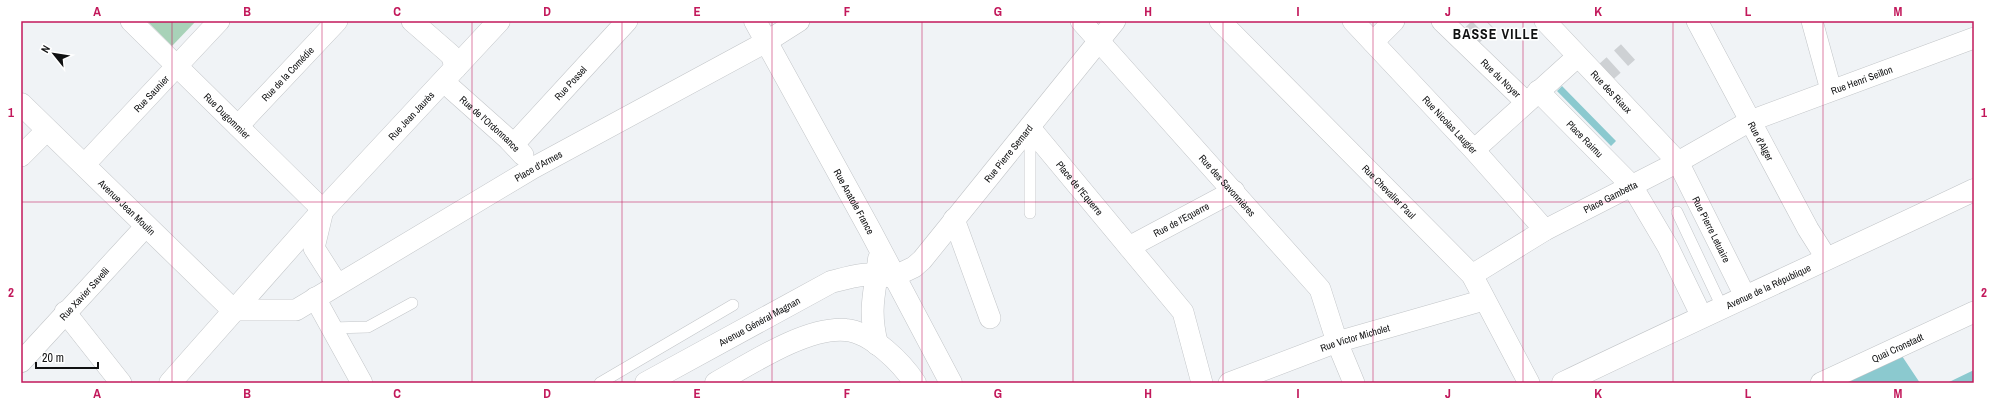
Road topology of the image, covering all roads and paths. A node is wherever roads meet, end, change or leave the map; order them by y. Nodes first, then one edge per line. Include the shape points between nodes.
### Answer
1 (131, 21) edge
2 (219, 21) edge
3 (337, 21) edge
4 (412, 21) edge
5 (499, 21) edge
6 (627, 21) edge
7 (754, 21) edge
8 (799, 21) edge
9 (1081, 21) edge
10 (1115, 21) edge
11 (1220, 21) edge
12 (1353, 21) edge
13 (1394, 21) edge
14 (1442, 21) edge
15 (1545, 21) edge
16 (1697, 21) edge
17 (1812, 21) edge
18 (1974, 38) edge
19 (1099, 40) junction
20 (766, 42) junction
21 (1373, 42) junction
22 (1577, 57) junction
23 (178, 67) junction
24 (450, 75) junction
25 (1831, 90) junction
26 (1532, 96) junction
27 (21, 104) edge
28 (1750, 121) junction
29 (238, 126) junction
30 (1030, 128) junction
31 (47, 130) junction
32 (514, 144) junction
33 (1474, 150) junction
34 (21, 156) edge
35 (1678, 162) junction
36 (84, 166) junction
37 (533, 168) junction
38 (1632, 186) junction
39 (1974, 190) edge
40 (1234, 191) junction
41 (323, 210) junction
42 (1677, 212) dead end
43 (1030, 213) dead end
44 (954, 219) junction
45 (146, 226) junction
46 (1545, 230) junction
47 (1129, 248) junction
48 (1827, 259) junction
49 (885, 275) junction
50 (1472, 275) junction
51 (337, 284) junction
52 (1745, 296) junction
53 (315, 298) junction
54 (1484, 300) junction
55 (412, 303) dead end
56 (733, 305) dead end
57 (1722, 307) junction
58 (233, 310) junction
59 (66, 312) junction
60 (1974, 312) edge
61 (1702, 317) junction
62 (990, 318) dead end
63 (332, 328) junction
64 (1337, 342) junction
65 (877, 344) junction
66 (21, 362) edge
67 (121, 383) edge
68 (170, 383) edge
69 (362, 383) edge
70 (600, 383) edge
71 (646, 383) edge
72 (716, 383) edge
73 (915, 383) edge
74 (951, 383) edge
75 (1202, 383) edge
76 (1229, 383) edge
77 (1354, 383) edge
78 (1530, 383) edge
79 (1563, 383) edge
80 (1821, 383) edge

1 - 23 street, Rue Dugommier
2 - 23 street, Rue Saunier
3 - 29 street, Rue de la Comédie
4 - 24 street via 452,55
5 - 24 street, Rue Jean Jaurès
6 - 32 street, Rue Possel
7 - 20 street, Rue Anatole France
8 - 20 street, Place d'Armes
9 - 19 street, Rue des Savonnières
10 - 19 street, Rue Pierre Semard
11 - 50 street, Rue Chevalier Paul
12 - 21 street, Rue Nicolas Laugier
13 - 21 street
14 - 26 street, Rue du Noyer
15 - 22 street, Rue des Riaux
16 - 28 street, Rue d'Alger
17 - 25 street
18 - 25 street, Rue Henri Seillon
19 - 30 street, Rue Pierre Semard
19 - 40 street, Rue des Savonnières
20 - 37 street, Place d'Armes
20 - 49 street, Rue Anatole France via 880,249
21 - 33 street, Rue Nicolas Laugier
22 - 26 street
22 - 35 street, Rue des Riaux
23 - 29 street, Rue Dugommier
23 - 36 street, Rue Saunier
24 - 32 street, Rue de l'Ordonnance
24 - 41 street, Rue Jean Jaurès
25 - 28 street, Rue Henri Seillon
26 - 33 street, Rue du Noyer
26 - 38 street, Place Raimu
27 - 31 street, Avenue Jean Moulin
28 - 35 street, Place Gambetta
28 - 48 street, Rue d'Alger
29 - 41 street, Rue Dugommier
30 - 43 lane
30 - 44 street, Rue Pierre Semard
30 - 47 street, Place de l'Equerre
31 - 34 street
31 - 36 street, Avenue Jean Moulin
32 - 37 street, Rue de l'Ordonnance
33 - 46 street, Rue Nicolas Laugier
35 - 38 street, Place Gambetta
35 - 52 street, Rue Pierre Letuaire
36 - 45 street, Avenue Jean Moulin
37 - 51 street, Place d'Armes
38 - 46 street, Place Gambetta
38 - 61 street via 1668,248
39 - 48 street, Avenue de la République
40 - 47 street, Rue de l'Equerre
40 - 64 street, Rue des Savonnières via 1320,290
41 - 51 street via 314,248
41 - 58 street, Rue Jean Jaurès
42 - 57 lane
44 - 49 street, Rue Pierre Semard via 914,267
44 - 62 street
45 - 58 street, Avenue Jean Moulin
45 - 59 street, Rue Xavier Savelli
46 - 50 street, Place Gambetta
47 - 75 street, Place de l'Equerre via 1183,312
48 - 52 street, Avenue de la République
49 - 65 street via 872,299 872,323
49 - 71 street, Avenue Général Magnan via 858,275 831,282
49 - 74 street
50 - 54 street, Rue Chevalier Paul
51 - 53 street, Place d'Armes
52 - 57 street, Avenue de la République
53 - 58 street, Place d'Armes via 296,310
53 - 63 street
54 - 64 street, Rue Victor Micholet
54 - 78 street, Rue Chevalier Paul
55 - 63 lane via 368,327
56 - 70 lane
57 - 61 street, Avenue de la République
58 - 68 street, Rue Jean Jaurès
59 - 66 street, Rue Xavier Savelli
59 - 67 street
60 - 80 street, Quai Cronstadt
61 - 79 street, Avenue de la République
63 - 69 street
64 - 76 street, Rue Victor Micholet
64 - 77 street, Rue des Savonnières
65 - 72 street via 847,330 832,330 786,345
65 - 73 street via 893,356

